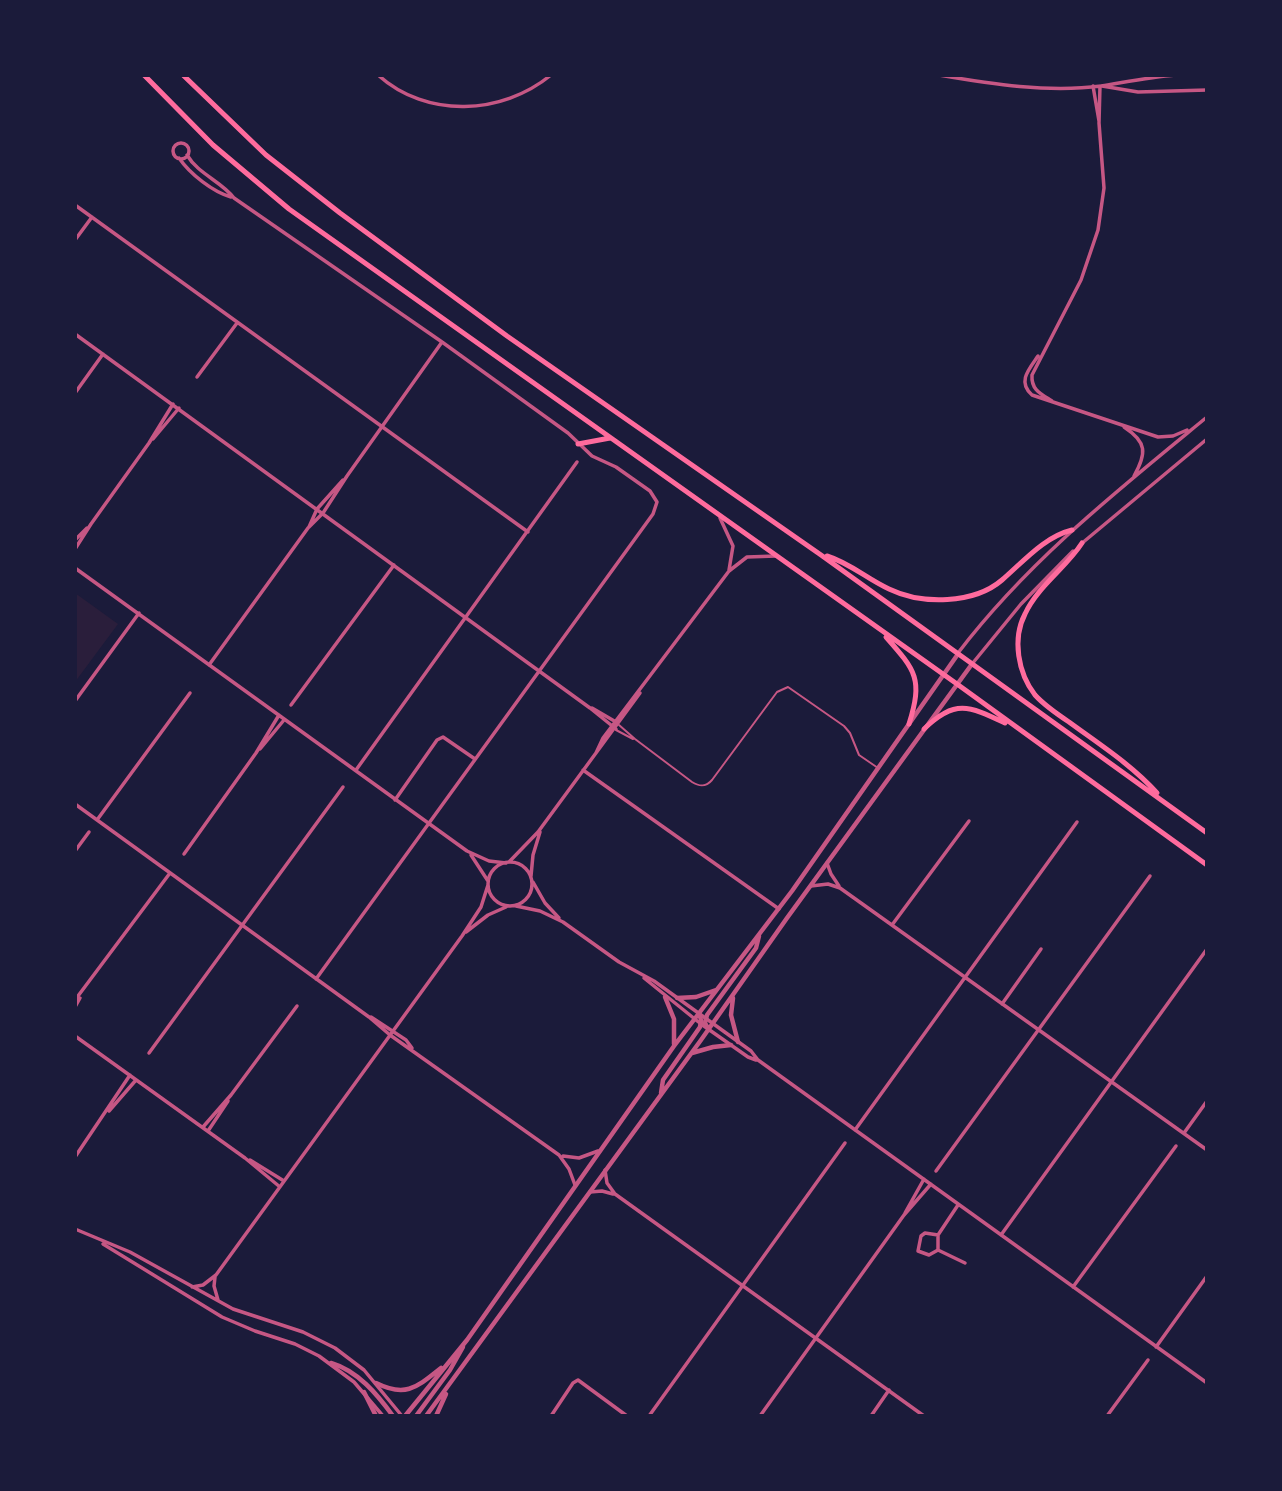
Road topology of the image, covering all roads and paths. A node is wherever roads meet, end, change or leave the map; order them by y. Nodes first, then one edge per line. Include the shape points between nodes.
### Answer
1 (144, 75) edge
2 (183, 75) edge
3 (378, 75) edge
4 (551, 75) edge
5 (939, 75) edge
6 (1175, 75) edge
7 (1093, 86) junction
8 (1100, 86) junction
9 (1207, 90) edge
10 (1099, 123) junction
11 (187, 155) junction
12 (179, 158) junction
13 (233, 198) junction
14 (75, 205) edge
15 (92, 217) junction
16 (75, 240) edge
17 (237, 323) junction
18 (75, 334) edge
19 (1048, 339) junction
20 (442, 342) junction
21 (103, 354) junction
22 (197, 377) dead end
23 (75, 393) edge
24 (1052, 401) junction
25 (173, 404) junction
26 (179, 408) junction
27 (1207, 416) edge
28 (1119, 424) junction
29 (1195, 426) junction
30 (382, 427) junction
31 (610, 438) junction
32 (1207, 439) edge
33 (590, 442) junction
34 (149, 443) junction
35 (578, 444) junction
36 (592, 456) junction
37 (578, 462) dead end
38 (346, 476) junction
39 (1131, 480) junction
40 (317, 509) junction
41 (323, 513) junction
42 (719, 516) junction
43 (90, 524) junction
44 (308, 528) junction
45 (1072, 530) junction
46 (528, 532) junction
47 (75, 540) edge
48 (1082, 542) junction
49 (75, 549) edge
50 (821, 555) junction
51 (777, 556) junction
52 (394, 565) junction
53 (75, 568) edge
54 (729, 570) junction
55 (139, 614) junction
56 (466, 617) junction
57 (879, 629) junction
58 (957, 654) junction
59 (209, 664) junction
60 (972, 664) junction
61 (539, 670) junction
62 (943, 675) junction
63 (957, 684) junction
64 (190, 694) dead end
65 (75, 701) edge
66 (291, 705) dead end
67 (279, 715) junction
68 (285, 719) junction
69 (909, 724) junction
70 (615, 725) junction
71 (1016, 728) junction
72 (924, 729) junction
73 (635, 739) junction
74 (256, 753) junction
75 (475, 759) junction
76 (879, 769) junction
77 (583, 770) junction
78 (356, 771) junction
79 (343, 787) dead end
80 (395, 800) junction
81 (1163, 801) junction
82 (75, 804) edge
83 (97, 820) junction
84 (969, 821) dead end
85 (1077, 822) dead end
86 (428, 824) junction
87 (544, 824) junction
88 (89, 832) dead end
89 (1207, 833) edge
90 (75, 851) edge
91 (467, 851) junction
92 (184, 854) dead end
93 (507, 862) junction
94 (827, 863) junction
95 (1207, 865) edge
96 (170, 873) junction
97 (1150, 876) dead end
98 (531, 879) junction
99 (488, 883) junction
100 (810, 886) junction
101 (840, 888) junction
102 (509, 906) junction
103 (516, 906) junction
104 (779, 909) junction
105 (563, 922) junction
106 (892, 925) junction
107 (243, 926) junction
108 (759, 935) junction
109 (462, 936) junction
110 (1041, 948) dead end
111 (1207, 948) edge
112 (643, 977) junction
113 (964, 977) junction
114 (316, 979) junction
115 (716, 990) junction
116 (83, 993) junction
117 (734, 994) junction
118 (666, 997) junction
119 (677, 998) junction
120 (75, 1000) edge
121 (1002, 1004) junction
122 (297, 1006) dead end
123 (75, 1007) edge
124 (699, 1013) junction
125 (706, 1018) junction
126 (694, 1019) junction
127 (713, 1023) junction
128 (701, 1024) junction
129 (1037, 1029) junction
130 (709, 1030) junction
131 (392, 1033) junction
132 (75, 1035) edge
133 (738, 1042) junction
134 (731, 1045) junction
135 (674, 1046) junction
136 (149, 1053) dead end
137 (691, 1054) junction
138 (758, 1060) junction
139 (130, 1075) junction
140 (136, 1079) junction
141 (1111, 1082) junction
142 (660, 1094) junction
143 (231, 1095) junction
144 (1207, 1101) edge
145 (105, 1115) junction
146 (203, 1128) junction
147 (855, 1130) junction
148 (208, 1131) junction
149 (1183, 1133) junction
150 (845, 1143) dead end
151 (1176, 1146) dead end
152 (1207, 1150) edge
153 (598, 1151) junction
154 (559, 1155) junction
155 (75, 1157) edge
156 (245, 1158) junction
157 (605, 1169) junction
158 (936, 1171) dead end
159 (924, 1180) junction
160 (284, 1181) junction
161 (931, 1184) junction
162 (575, 1185) junction
163 (280, 1187) junction
164 (588, 1192) junction
165 (615, 1194) junction
166 (958, 1205) junction
167 (904, 1215) junction
168 (75, 1229) edge
169 (938, 1235) junction
170 (1000, 1235) junction
171 (99, 1241) junction
172 (938, 1250) junction
173 (965, 1263) dead end
174 (216, 1275) junction
175 (1207, 1276) edge
176 (743, 1286) junction
177 (192, 1287) junction
178 (1073, 1287) junction
179 (219, 1302) junction
180 (816, 1338) junction
181 (467, 1339) junction
182 (1156, 1347) junction
183 (1148, 1360) dead end
184 (331, 1363) junction
185 (447, 1363) junction
186 (376, 1383) junction
187 (1207, 1383) edge
188 (450, 1386) junction
189 (889, 1390) junction
190 (364, 1392) junction
191 (376, 1416) edge
192 (383, 1416) edge
193 (393, 1416) edge
194 (403, 1416) edge
195 (416, 1416) edge
196 (426, 1416) edge
197 (436, 1416) edge
198 (551, 1416) edge
199 (627, 1416) edge
200 (649, 1416) edge
201 (761, 1416) edge
202 (871, 1416) edge
203 (924, 1416) edge
204 (1107, 1416) edge

1 - 31 main road via 212,145 289,209
2 - 50 main road via 266,155 340,213
3 - 4 street via 424,101 466,107 508,100
5 - 7 street via 1019,85
6 - 8 street
7 - 8 street
7 - 10 street
8 - 9 street via 1138,92
8 - 10 street
10 - 19 street via 1104,188 1098,230 1081,280
11 - 12 street
11 - 12 street via 187,147 180,144 173,149
11 - 13 street
12 - 13 street via 189,170
13 - 20 street
14 - 15 street
15 - 16 street
15 - 17 street
17 - 22 street
17 - 30 street
18 - 21 street
19 - 24 street via 1031,379 1035,390
19 - 24 street via 1024,384 1032,396
20 - 30 street
20 - 35 street
21 - 23 street
21 - 25 street
24 - 28 street
25 - 26 street
25 - 34 street
26 - 34 street
26 - 40 street
27 - 29 street
28 - 29 street via 1166,437
28 - 39 street via 1143,447 1142,461
29 - 39 street
30 - 38 street
30 - 46 street
31 - 33 main road
31 - 42 main road
32 - 48 street
33 - 35 main road
33 - 36 street
34 - 43 street
35 - 36 street
36 - 61 street via 653,493 657,502
37 - 46 street
38 - 40 street
38 - 41 street
39 - 45 street
40 - 41 street
40 - 44 street
41 - 44 street
41 - 52 street
42 - 51 main road
42 - 54 street via 733,546
43 - 47 street
43 - 49 street
44 - 59 street
45 - 50 main road via 1048,540 985,592 960,599 898,593
45 - 58 street via 1008,593
46 - 56 street
48 - 60 street via 1021,604
48 - 81 main road via 1025,613 1018,639 1022,668 1042,702 1133,770
50 - 58 main road
51 - 54 street via 754,555
51 - 57 main road
52 - 56 street
52 - 66 street
53 - 55 street
54 - 70 street
55 - 59 street
55 - 65 street
56 - 61 street
56 - 78 street
57 - 62 main road
57 - 69 main road via 908,663 916,681 917,697
58 - 60 main road
58 - 62 street
59 - 67 street
60 - 63 street
60 - 81 main road
61 - 70 street
61 - 75 street
62 - 63 main road
62 - 69 street
63 - 71 main road
63 - 72 street
64 - 83 street
67 - 68 street
67 - 74 street
68 - 74 street
68 - 78 street
69 - 76 street
70 - 73 lane
70 - 73 lane
70 - 77 street
71 - 72 main road via 965,707 942,713
71 - 95 main road
72 - 94 street
73 - 76 lane via 697,785 705,785 777,692 788,687 844,726 859,755
74 - 92 street
75 - 80 street via 443,737 437,740
75 - 86 street
76 - 104 street
77 - 87 street
77 - 104 street
78 - 80 street
79 - 107 street
80 - 86 street
81 - 89 main road
82 - 83 street
83 - 96 street
84 - 106 street
85 - 113 street
86 - 91 street
86 - 114 street
87 - 93 street
87 - 98 street
88 - 90 street
91 - 93 street via 482,859
91 - 99 street
93 - 98 street via 522,866
93 - 99 street via 494,869
94 - 100 street
94 - 101 street
96 - 107 street
96 - 116 street
97 - 129 street
98 - 103 street via 527,899
98 - 105 street
99 - 102 street via 497,902
99 - 109 street via 481,907
100 - 101 street
100 - 117 street
101 - 106 street
102 - 103 street
102 - 109 street via 488,915
103 - 105 street
104 - 108 street
105 - 112 street
106 - 113 street
107 - 114 street
107 - 136 street
108 - 115 street
108 - 125 street via 756,948
109 - 131 street
110 - 121 street
111 - 141 street
112 - 118 street
112 - 119 street
113 - 121 street
113 - 147 street
114 - 131 street
115 - 119 street
115 - 124 street
116 - 120 street
116 - 123 street
117 - 127 street
117 - 133 street via 731,1015
118 - 126 street
118 - 135 street via 674,1019
119 - 124 street
121 - 129 street
122 - 143 street
124 - 125 street
124 - 126 street
124 - 128 street
125 - 127 street
125 - 130 street
126 - 128 street
126 - 135 street
127 - 130 street
127 - 133 street
128 - 130 street
128 - 142 street via 663,1080
129 - 141 street
129 - 158 street
130 - 134 street
130 - 137 street
131 - 154 street
131 - 160 street
132 - 139 street
133 - 138 street
134 - 137 street
134 - 138 street
135 - 153 street
137 - 142 street
138 - 147 street
139 - 140 street
139 - 145 street
140 - 145 street
140 - 146 street
141 - 149 street
141 - 170 street
142 - 157 street
143 - 146 street
143 - 148 street
144 - 149 street
145 - 155 street
146 - 148 street
147 - 159 street
148 - 156 street
149 - 152 street
150 - 176 street
151 - 178 street
153 - 154 street via 579,1158
153 - 162 street
154 - 162 street
156 - 160 street
156 - 163 street
157 - 164 street
157 - 165 street
159 - 161 street
159 - 167 street
160 - 163 street
161 - 166 street
161 - 167 street
162 - 181 street
163 - 174 street
164 - 165 street
164 - 188 street
165 - 176 street
166 - 169 street
166 - 170 street
167 - 180 street
168 - 171 street
169 - 172 street
169 - 172 street via 921,1236 918,1251 929,1255
170 - 178 street
171 - 177 street via 130,1252
171 - 184 street via 210,1311
172 - 173 street
174 - 177 street
174 - 179 street
175 - 182 street
176 - 180 street
176 - 200 street
177 - 179 street
178 - 182 street
179 - 186 street via 319,1339 350,1358
180 - 189 street
180 - 201 street
181 - 185 street
181 - 195 street
182 - 187 street
183 - 204 street
184 - 190 street
184 - 193 street via 354,1374
185 - 186 street via 409,1390 394,1391
185 - 194 street
186 - 194 street
188 - 196 street
188 - 197 street
189 - 202 street
189 - 203 street
190 - 191 street
190 - 192 street
198 - 199 street via 578,1380

